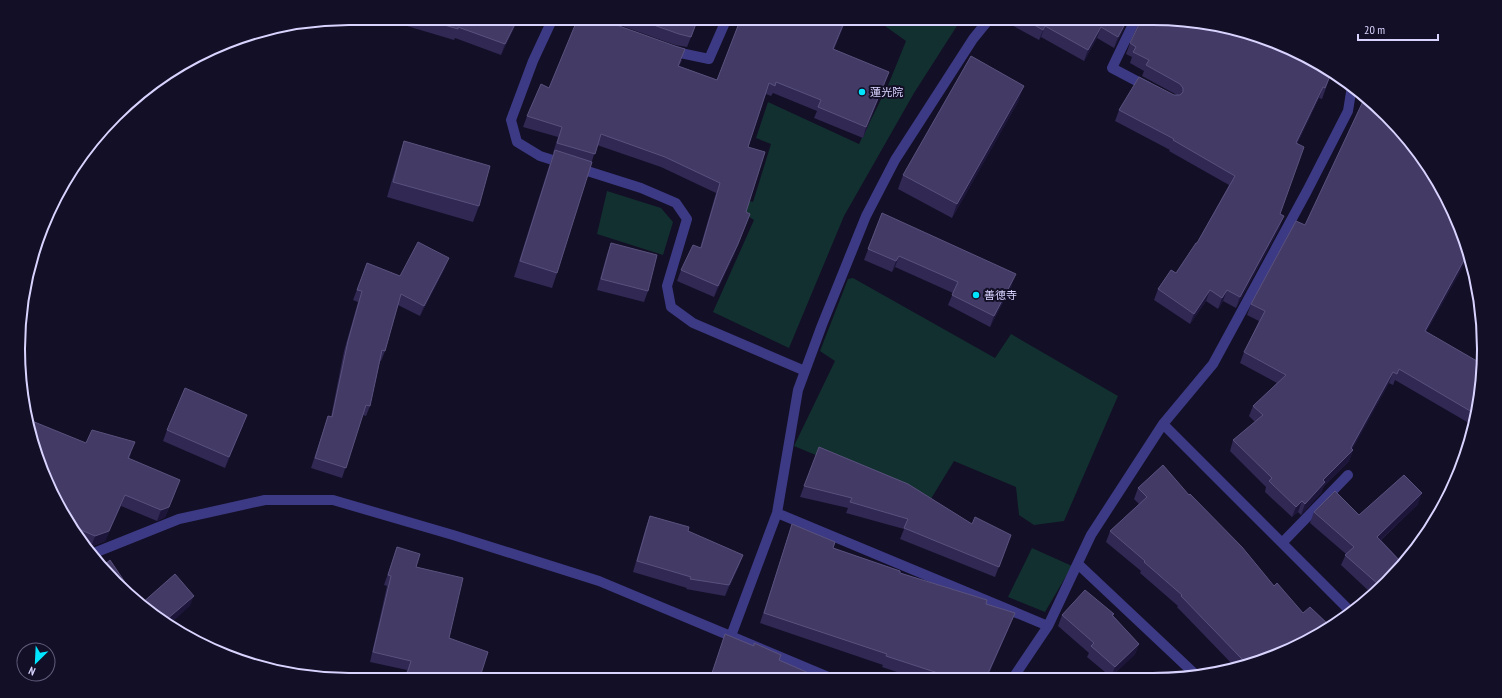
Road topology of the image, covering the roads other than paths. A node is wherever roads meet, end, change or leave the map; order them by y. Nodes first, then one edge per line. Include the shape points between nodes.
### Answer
1 (550, 25) edge
2 (724, 25) edge
3 (984, 25) edge
4 (1133, 25) edge
5 (659, 46) edge
6 (1160, 93) edge
7 (1351, 93) edge
8 (805, 371) junction
9 (1163, 424) junction
10 (1348, 475) dead end
11 (777, 513) junction
12 (1282, 543) junction
13 (97, 552) edge
14 (1078, 564) junction
15 (1347, 608) edge
16 (1048, 626) junction
17 (731, 636) junction
18 (1191, 670) edge
19 (819, 673) edge
20 (1016, 673) edge

1 - 8 street via 511,120 516,142 540,156 641,188 676,203 687,219 667,286 671,307 694,322
2 - 5 street via 709,59
3 - 8 street via 895,160 866,216
4 - 6 street via 1112,68
7 - 9 street via 1348,111 1308,190 1213,364
8 - 11 street via 798,390
9 - 12 street
9 - 14 street via 1091,535
10 - 12 street
11 - 16 street
11 - 17 street
12 - 15 street
13 - 17 street via 179,519 265,500 333,500 599,581
14 - 16 street
14 - 18 street
16 - 20 street
17 - 19 street

